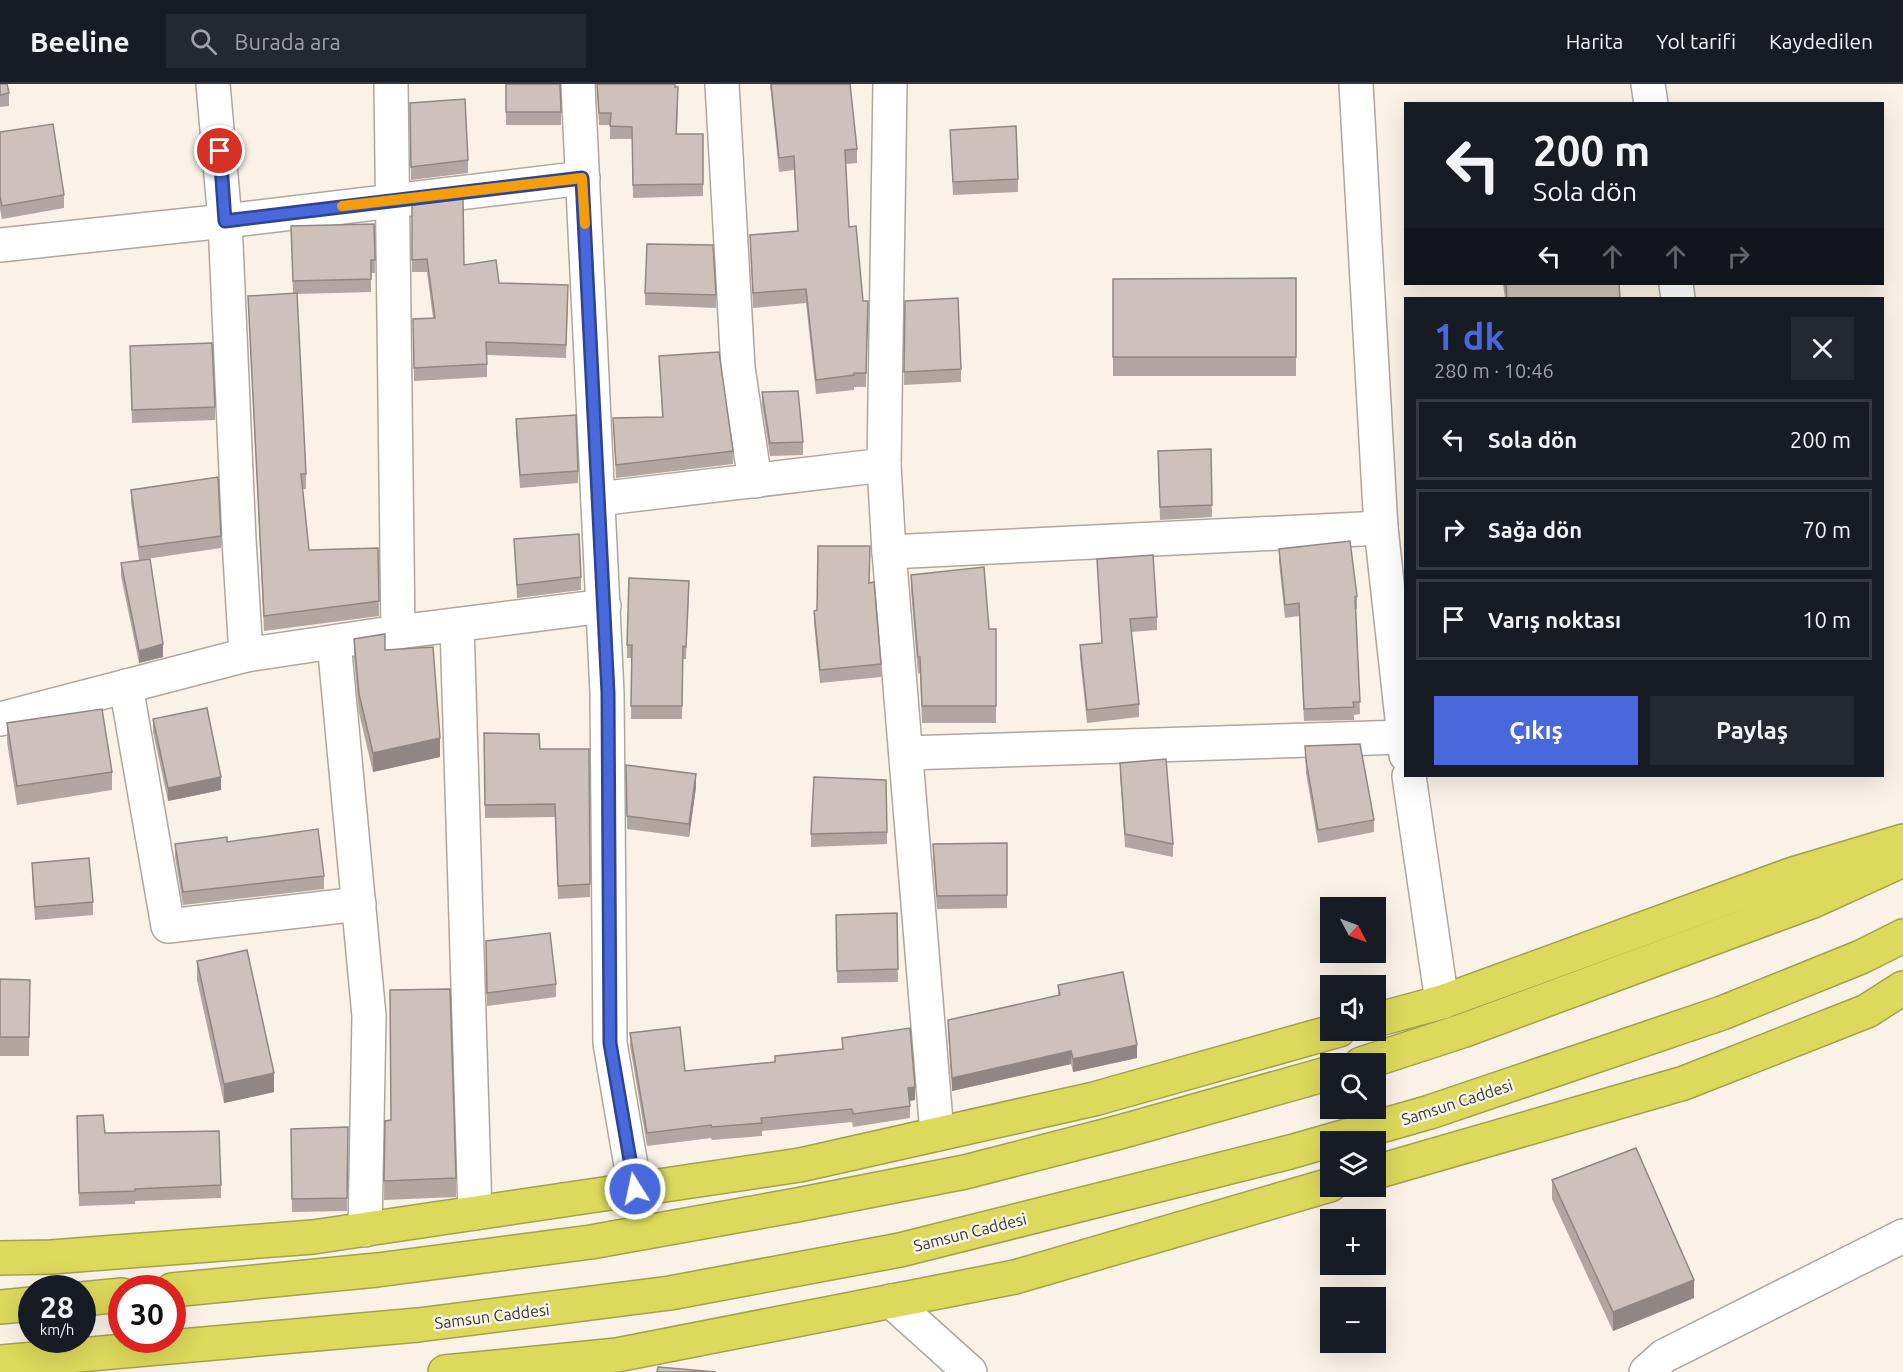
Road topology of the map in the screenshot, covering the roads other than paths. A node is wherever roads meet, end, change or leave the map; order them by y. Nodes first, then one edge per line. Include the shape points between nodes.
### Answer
1 (213, 84) edge
2 (391, 84) edge
3 (578, 84) edge
4 (722, 84) edge
5 (890, 84) edge
6 (1356, 84) edge
7 (1648, 84) edge
8 (1651, 102) edge
9 (582, 178) junction
10 (392, 200) junction
11 (225, 221) junction
12 (0, 244) edge
13 (884, 465) junction
14 (755, 481) junction
15 (598, 500) junction
16 (1381, 528) junction
17 (889, 552) junction
18 (604, 606) junction
19 (457, 625) junction
20 (398, 632) junction
21 (334, 642) junction
22 (246, 655) junction
23 (126, 687) junction
24 (0, 719) edge
25 (1404, 746) edge
26 (906, 753) junction
27 (1408, 777) edge
28 (1903, 841) edge
29 (1903, 860) edge
30 (359, 904) junction
31 (1903, 936) edge
32 (1903, 988) edge
33 (1442, 1002) junction
34 (1386, 1017) edge
35 (1320, 1035) edge
36 (1386, 1056) edge
37 (1320, 1076) edge
38 (937, 1134) junction
39 (1386, 1169) edge
40 (1320, 1188) edge
41 (635, 1189) junction
42 (476, 1213) junction
43 (365, 1230) junction
44 (1903, 1236) edge
45 (0, 1258) edge
46 (186, 1289) edge
47 (891, 1301) junction
48 (18, 1305) edge
49 (0, 1307) edge
50 (0, 1362) edge
51 (445, 1372) edge
52 (970, 1372) edge
53 (1646, 1372) edge

1 - 11 street
2 - 10 street
3 - 9 street
4 - 14 street via 738,368
5 - 13 street
6 - 16 street
7 - 8 street
9 - 10 street
9 - 15 street
10 - 11 street
10 - 20 street
11 - 12 street
11 - 22 street
13 - 14 street
13 - 17 street
14 - 15 street
15 - 18 street
16 - 17 street
16 - 25 street
17 - 26 street
18 - 19 street
18 - 41 street via 610,1043
19 - 20 street
19 - 42 street
20 - 21 street
21 - 22 street
21 - 30 street
22 - 23 street
23 - 24 street
23 - 30 street via 168,926
25 - 26 street
26 - 38 street
27 - 33 street
28 - 33 highway via 1793,874
29 - 36 highway via 1813,901
30 - 43 street via 369,1016
31 - 50 highway, Samsun Caddesi via 1722,1013 1430,1112 1290,1152 900,1250 670,1293 452,1321
32 - 39 highway via 1867,1011 1684,1083
33 - 34 highway
35 - 38 highway via 1094,1099
37 - 46 highway via 965,1172 797,1205 580,1243 377,1270
38 - 41 highway via 800,1165
40 - 47 highway via 1015,1277
41 - 42 highway
42 - 43 highway
43 - 45 highway via 313,1237
44 - 53 street via 1664,1356
47 - 51 highway via 617,1355
47 - 52 street
48 - 49 highway

